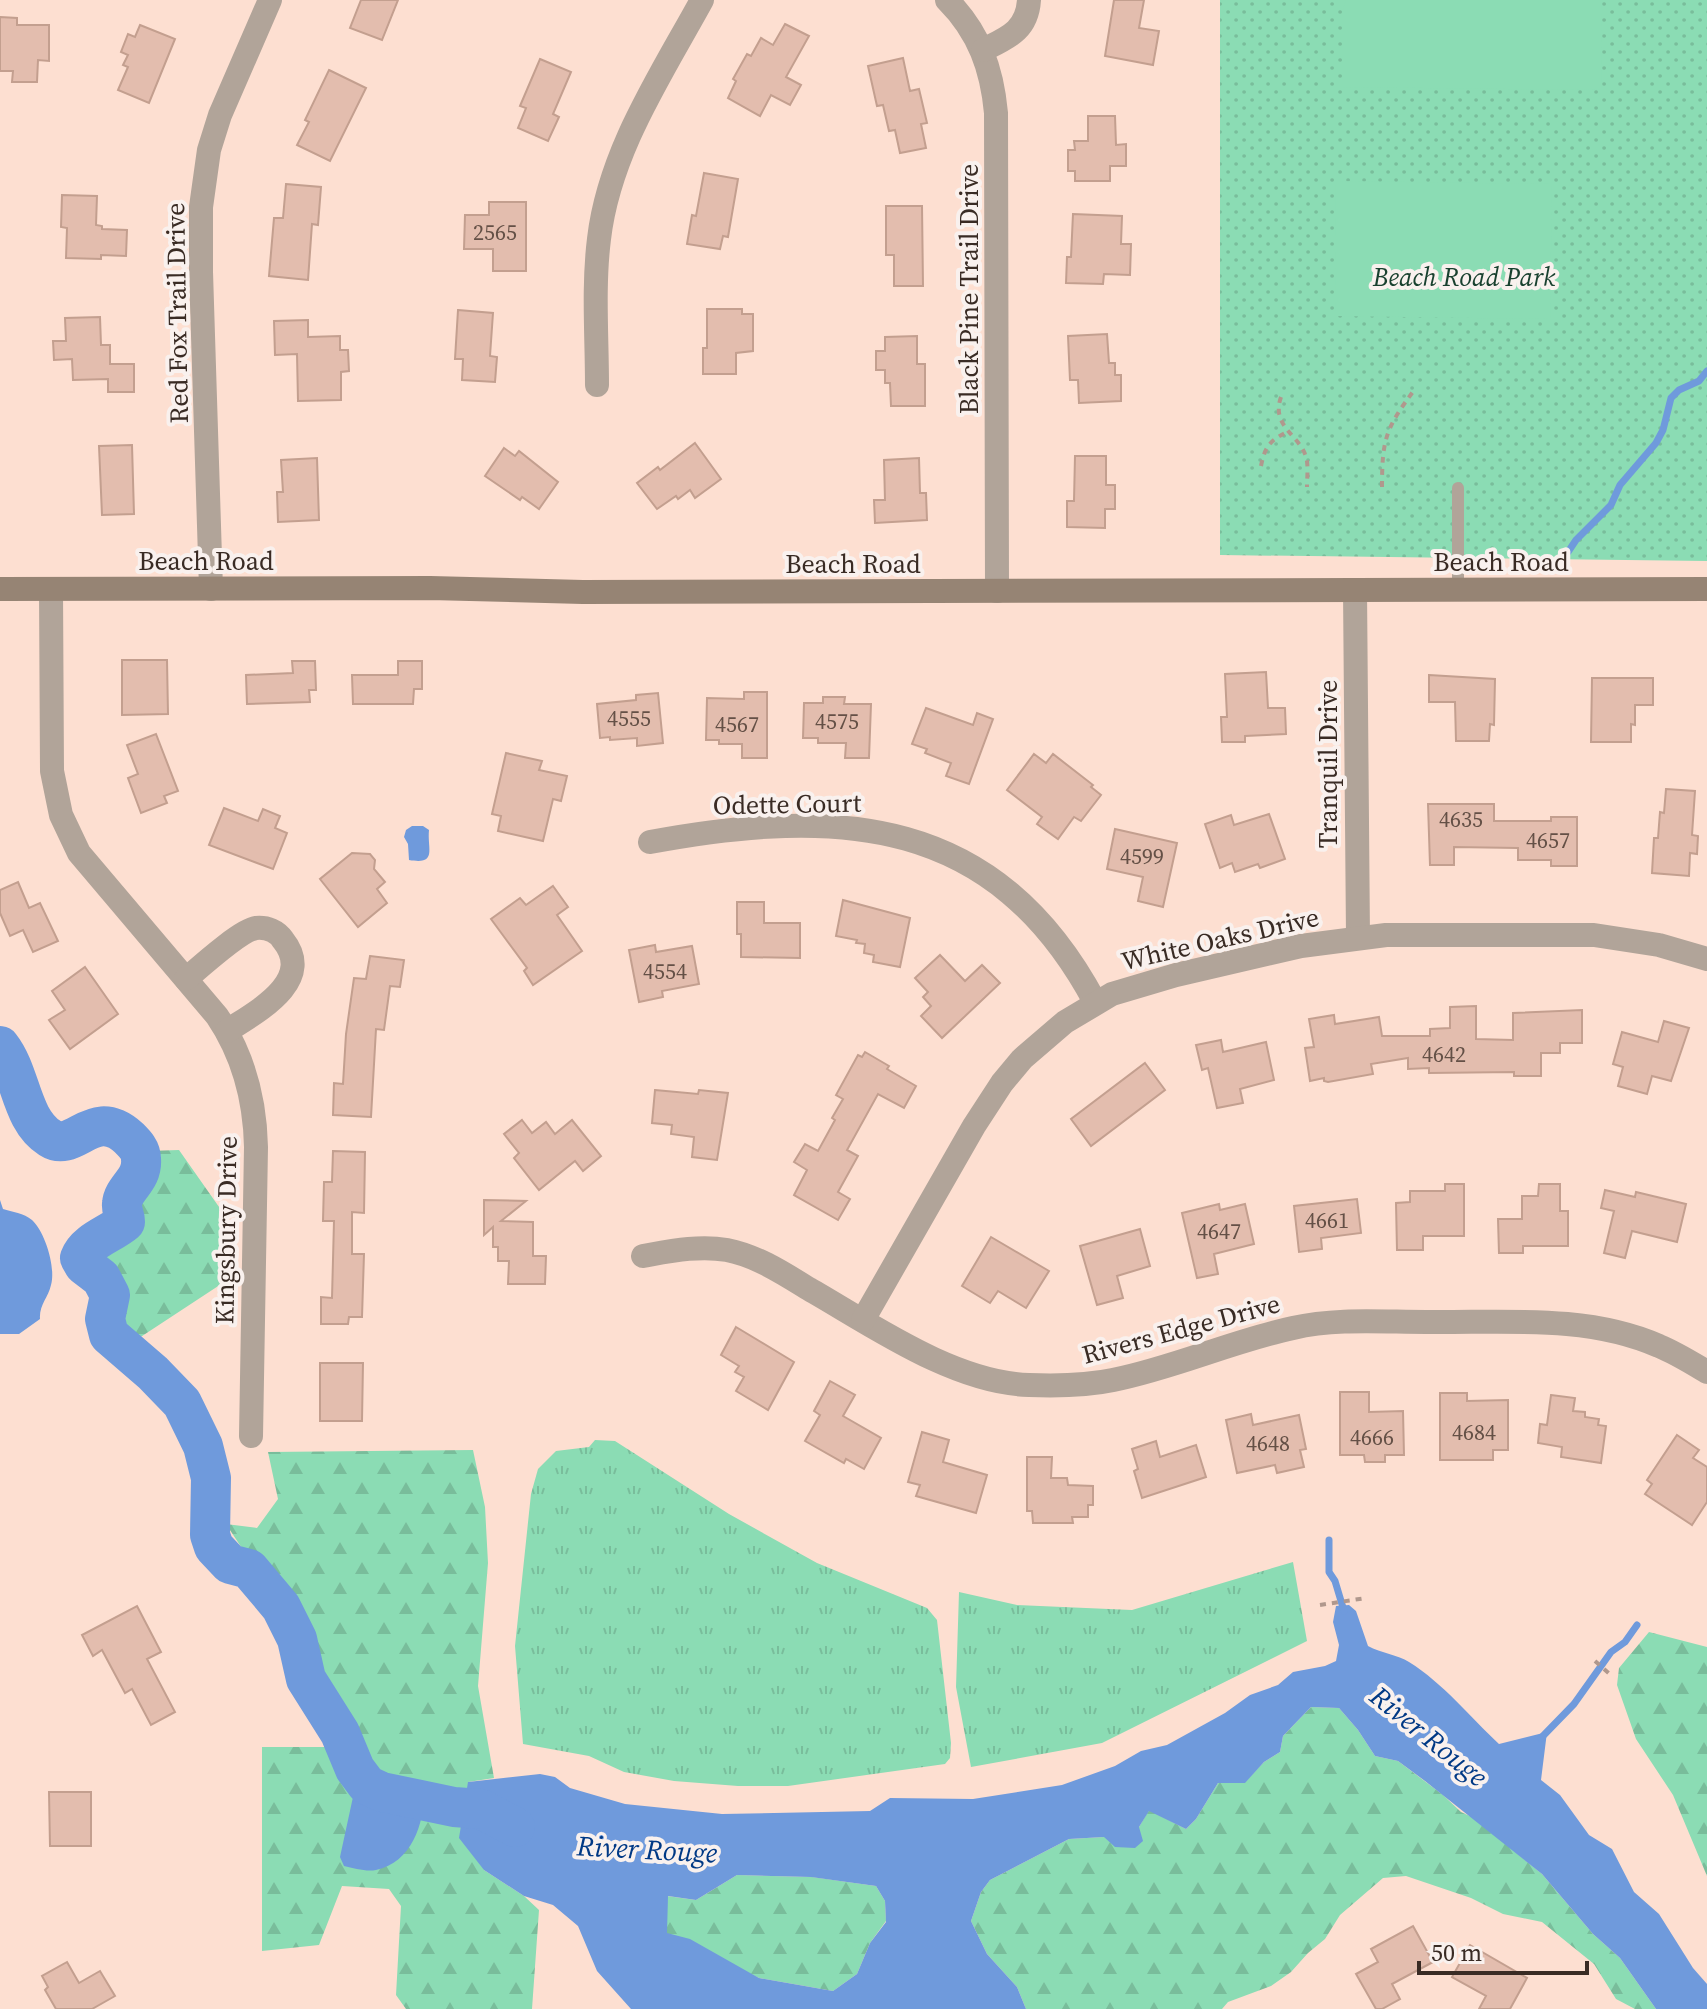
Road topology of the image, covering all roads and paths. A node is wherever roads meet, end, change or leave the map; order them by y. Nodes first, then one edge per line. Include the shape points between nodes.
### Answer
1 (270, 0) edge
2 (702, 0) edge
3 (947, 0) edge
4 (1029, 0) edge
5 (983, 50) junction
6 (597, 385) dead end
7 (1415, 389) dead end
8 (1281, 397) dead end
9 (1287, 432) junction
10 (1261, 466) dead end
11 (1307, 487) dead end
12 (1382, 487) dead end
13 (1458, 488) dead end
14 (0, 589) edge
15 (51, 589) junction
16 (211, 589) junction
17 (1707, 589) edge
18 (1355, 590) junction
19 (997, 591) junction
20 (1458, 591) junction
21 (650, 842) dead end
22 (1358, 937) junction
23 (1707, 959) edge
24 (186, 979) junction
25 (1095, 1002) junction
26 (227, 1031) junction
27 (643, 1256) dead end
28 (863, 1320) junction
29 (1707, 1372) edge
30 (251, 1436) dead end
31 (1366, 1598) dead end
32 (1320, 1605) dead end
33 (1595, 1661) dead end
34 (1612, 1676) dead end

1 - 16 street, Red Fox Trail Drive via 220,115 201,207
2 - 6 street via 642,109 611,185 599,238
3 - 5 street, Black Pine Trail Drive
4 - 5 street via 1016,32
5 - 19 street, Black Pine Trail Drive via 996,113
7 - 12 path via 1387,432
8 - 9 path via 1278,407
9 - 10 path via 1266,446
9 - 11 path via 1307,457
13 - 20 lane
14 - 15 street, Beach Road
15 - 16 street, Beach Road
15 - 24 street, Kingsbury Drive via 52,771 61,815 79,853
16 - 19 street, Beach Road
17 - 20 street, Beach Road
18 - 19 street, Beach Road
18 - 20 street, Beach Road
18 - 22 street, Tranquil Drive
21 - 25 street, Odette Court via 719,829 822,827 877,831 929,845 1021,900 1063,950
22 - 23 street, White Oaks Drive via 1594,935
22 - 25 street, White Oaks Drive via 1176,975
24 - 26 street, Kingsbury Drive
24 - 26 street via 254,928 269,929 289,947 293,974 287,985
25 - 28 street, White Oaks Drive via 1043,1040 1002,1083
26 - 30 street, Kingsbury Drive via 244,1068 256,1128
27 - 28 street, Rivers Edge Drive via 706,1248 742,1254
28 - 29 street, Rivers Edge Drive via 946,1364 1025,1385 1114,1380 1296,1327 1357,1322 1584,1326 1660,1346
31 - 32 path
33 - 34 path

